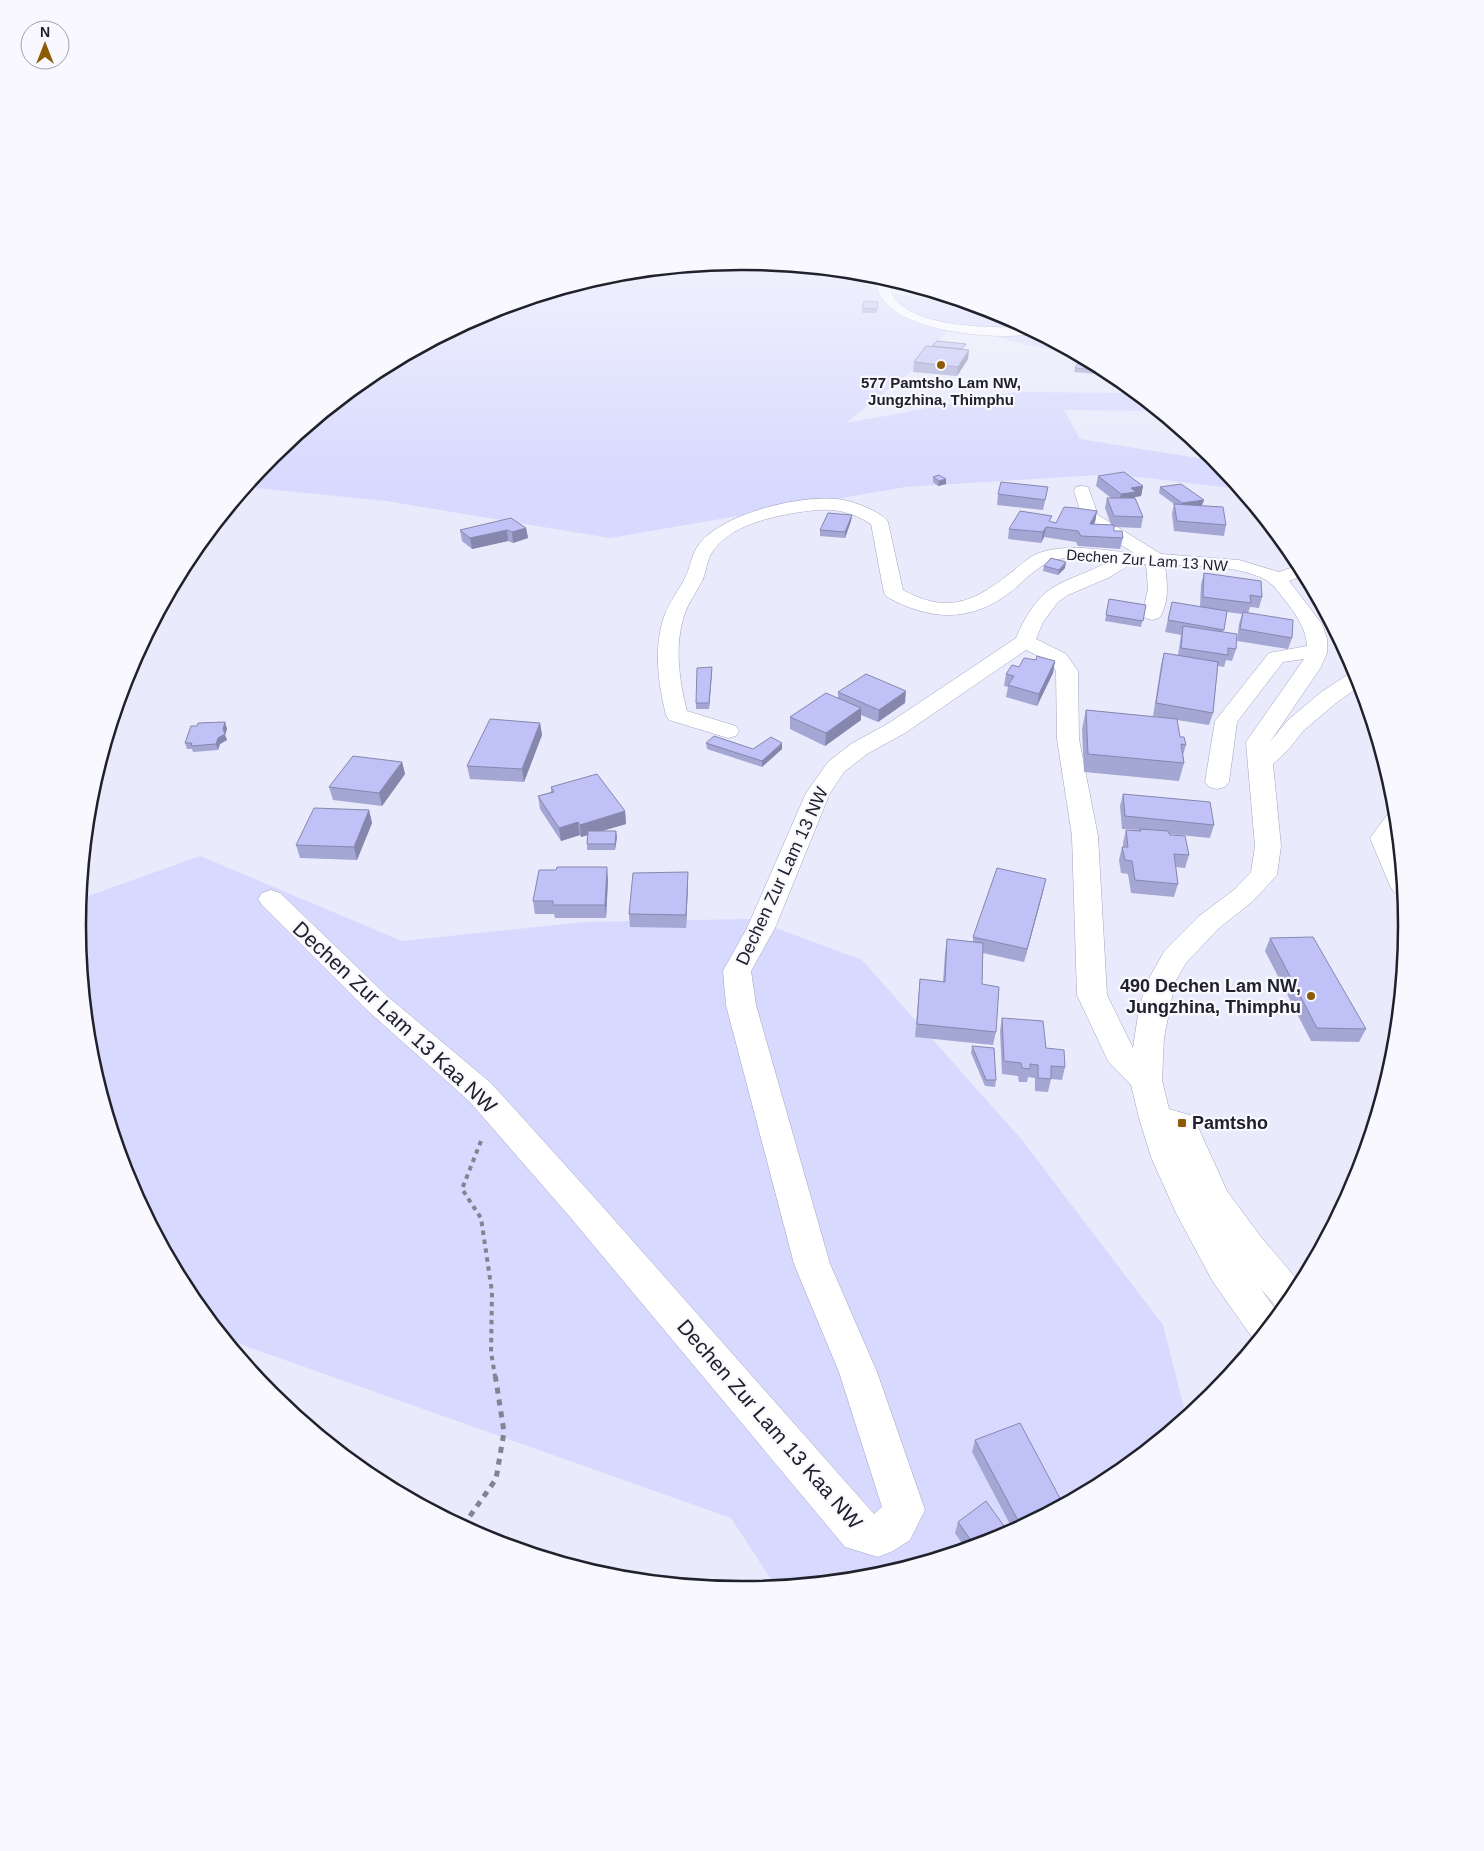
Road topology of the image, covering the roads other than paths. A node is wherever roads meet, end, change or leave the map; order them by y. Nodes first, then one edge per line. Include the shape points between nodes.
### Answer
1 (900, 308) edge
2 (1015, 330) edge
3 (1082, 491) dead end
4 (1128, 558) junction
5 (1155, 558) junction
6 (1294, 573) edge
7 (1277, 579) junction
8 (1152, 614) dead end
9 (1025, 642) junction
10 (1317, 653) junction
11 (1351, 683) edge
12 (728, 731) dead end
13 (1261, 762) junction
14 (1217, 782) dead end
15 (1390, 828) edge
16 (1394, 865) edge
17 (270, 899) dead end
18 (741, 1005) joint
19 (1146, 1080) junction
20 (1155, 1118) junction
21 (1285, 1292) edge
22 (1264, 1322) edge

1 - 2 street via 917,320 971,329
3 - 5 street via 1090,518
4 - 5 street, Dechen Zur Lam 13 NW
4 - 9 street via 1051,598 1033,621
4 - 12 street, Dechen Zur Lam 13 NW via 1100,554 1053,554 1038,559 984,601 963,609 939,610 918,606 894,593 879,522 857,508 817,503 749,519 711,541 700,555 696,575 674,615 669,641 671,695 677,715
5 - 7 street, Dechen Zur Lam 13 NW via 1236,566 1257,570
5 - 8 street via 1158,589
6 - 7 street
7 - 10 street, Dechen Zur Lam 13 NW via 1304,610 1316,635
9 - 18 street, Dechen Zur Lam 13 NW via 836,767 818,793 761,928 737,971
9 - 19 street via 1059,658 1067,671 1068,738 1085,836 1092,995 1119,1053
10 - 13 street via 1258,742
10 - 14 street via 1300,652 1276,657 1226,721
11 - 13 street via 1295,726 1282,744
13 - 19 street via 1268,846 1264,875 1208,923 1176,957 1161,982 1149,1038
15 - 16 street via 1383,838
17 - 18 street, Dechen Zur Lam 13 Kaa NW via 377,1003 480,1092 860,1532 878,1536 895,1525 904,1510 858,1372 812,1264
19 - 20 street
20 - 21 street via 1182,1125 1213,1199
20 - 22 street via 1188,1203 1226,1271

